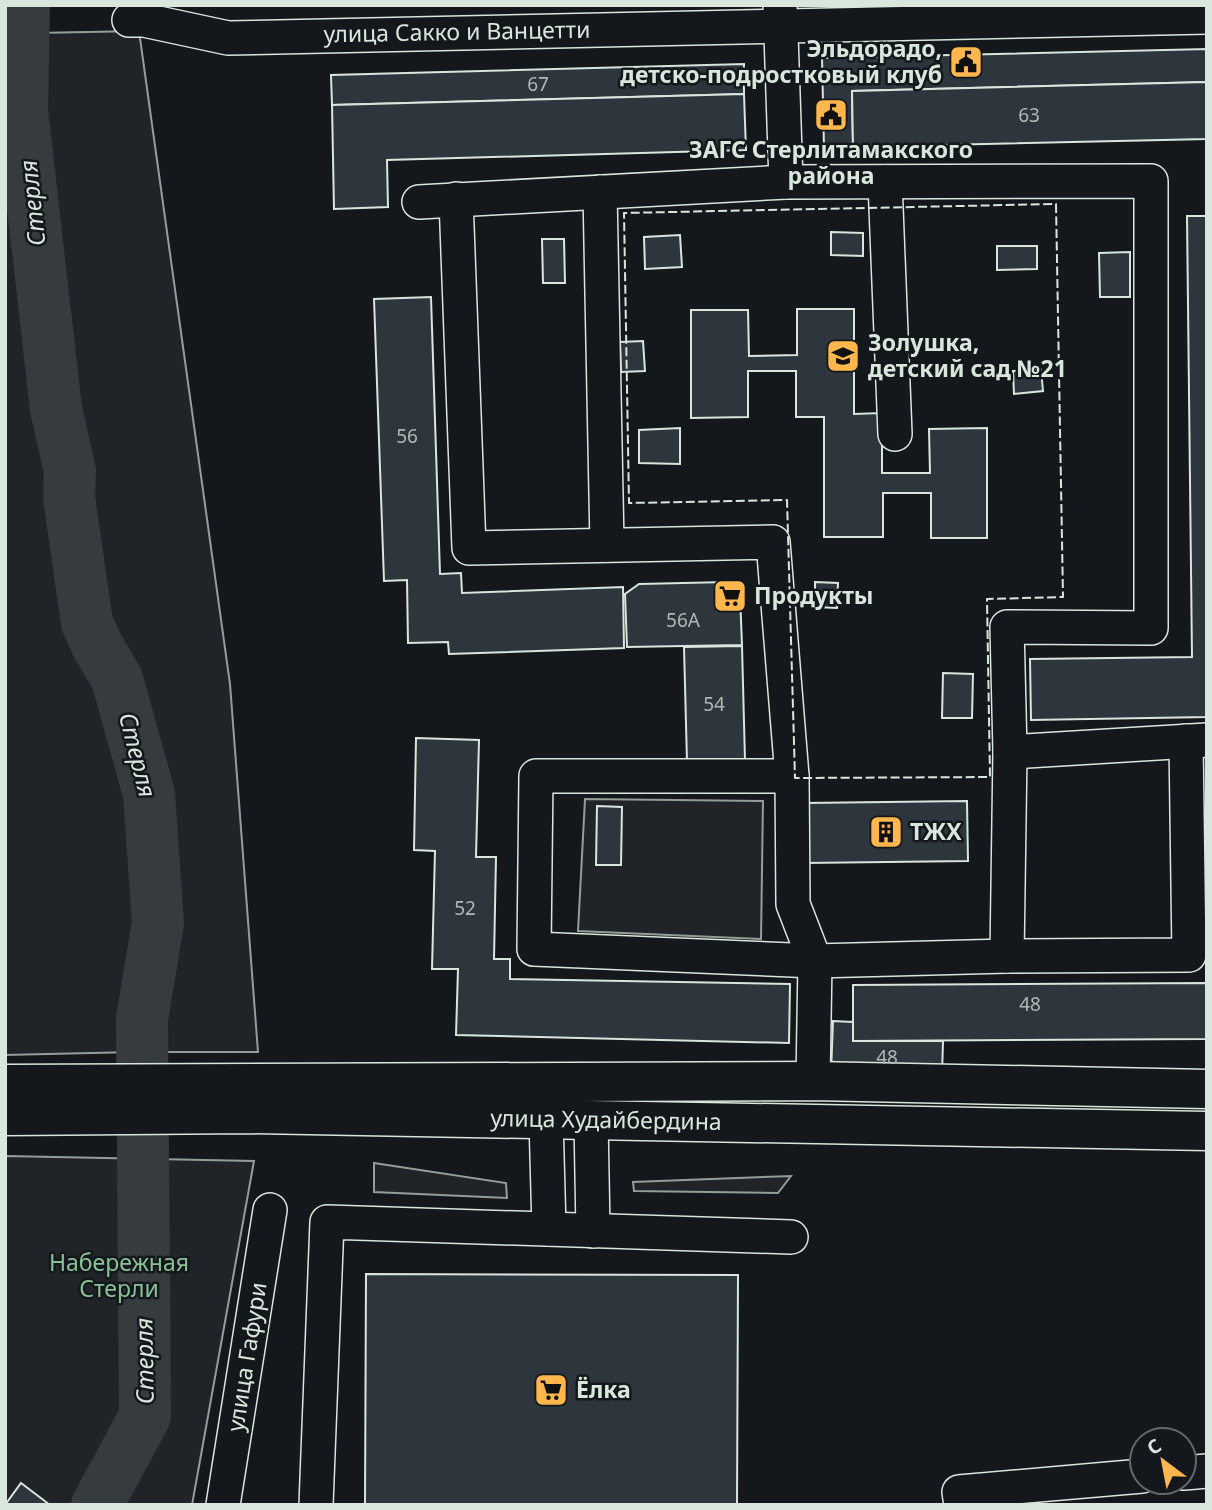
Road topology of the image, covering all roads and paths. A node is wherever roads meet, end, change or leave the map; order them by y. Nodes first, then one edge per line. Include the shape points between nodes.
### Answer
1 (136, 15) edge
2 (780, 15) edge
3 (1207, 17) edge
4 (786, 182) junction
5 (885, 182) junction
6 (600, 192) junction
7 (456, 199) junction
8 (419, 202) dead end
9 (895, 434) dead end
10 (607, 545) junction
11 (1197, 741) edge
12 (1010, 751) junction
13 (792, 776) junction
14 (1007, 956) junction
15 (815, 961) junction
16 (813, 1081) junction
17 (1207, 1089) edge
18 (248, 1099) junction
19 (8, 1100) edge
20 (546, 1119) junction
21 (591, 1120) junction
22 (1169, 1131) junction
23 (1207, 1131) edge
24 (1207, 1152) edge
25 (270, 1210) dead end
26 (549, 1229) junction
27 (593, 1231) junction
28 (791, 1237) dead end
29 (1128, 1478) edge
30 (960, 1498) edge
31 (223, 1505) edge
32 (316, 1505) edge

1 - 2 street, улица Сакко и Ванцетти via 228,38
2 - 3 street, улица Сакко и Ванцетти
2 - 4 street
4 - 5 street
4 - 6 street
5 - 9 street
5 - 12 street via 1151,181 1151,628 1007,627
6 - 7 street
6 - 10 street
7 - 8 street
7 - 10 street via 469,548
10 - 13 street via 773,542
11 - 12 street
11 - 14 street via 1189,955
12 - 14 street
13 - 15 street via 793,904
13 - 15 street via 536,776 534,949
14 - 15 street
15 - 16 street
16 - 17 main road, улица Худайбердина
16 - 18 main road, улица Худайбердина
18 - 19 main road, улица Худайбердина
18 - 20 main road, улица Худайбердина
20 - 21 main road, улица Худайбердина
20 - 26 street
21 - 22 main road, улица Худайбердина
21 - 27 street
22 - 23 main road, улица Худайбердина
22 - 24 main road
25 - 31 street, улица Гафури
26 - 27 street
26 - 32 street via 327,1222
27 - 28 street
29 - 30 street

